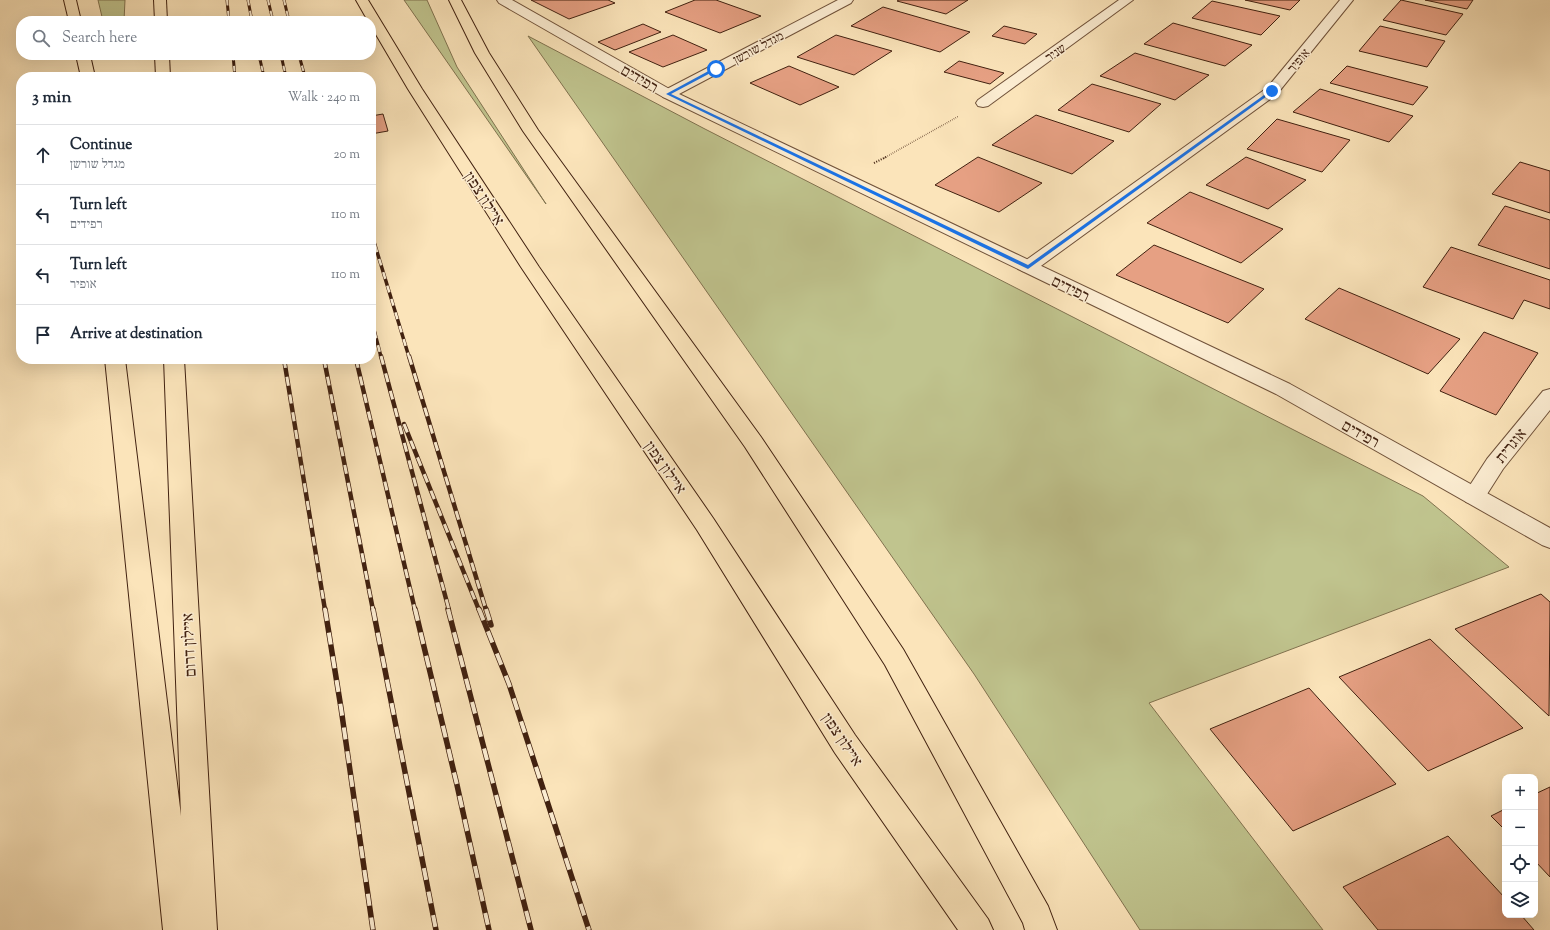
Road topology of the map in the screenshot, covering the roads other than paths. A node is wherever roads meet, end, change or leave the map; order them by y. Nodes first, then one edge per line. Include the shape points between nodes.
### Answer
1 (70, 0) edge
2 (160, 0) edge
3 (362, 0) edge
4 (455, 0) edge
5 (503, 0) edge
6 (847, 0) edge
7 (1127, 0) edge
8 (1347, 0) edge
9 (74, 16) edge
10 (161, 16) edge
11 (372, 16) edge
12 (376, 23) edge
13 (84, 60) edge
14 (162, 60) edge
15 (87, 72) edge
16 (163, 72) edge
17 (668, 94) junction
18 (982, 103) road end
19 (1028, 267) junction
20 (116, 364) edge
21 (174, 364) edge
22 (1550, 396) edge
23 (1474, 496) junction
24 (1550, 538) edge
25 (179, 930) edge
26 (201, 930) edge
27 (977, 930) edge
28 (1041, 930) edge

1 - 9 highway
2 - 10 highway
3 - 11 highway, איילון צפון
4 - 28 highway via 479,47 531,132 753,442 894,657 1033,910
5 - 17 street, רפידים
6 - 17 street, מגדל שורשן
7 - 18 street, שניר
8 - 19 street, אופיר via 1272,91
12 - 27 highway, איילון צפון via 530,267 705,524 845,744
13 - 15 highway
14 - 16 highway
17 - 19 street, רפידים
19 - 23 street, רפידים via 1283,389
20 - 25 highway
21 - 26 highway, איילון דרום
22 - 23 street, אוגרית via 1495,464
23 - 24 street, רפידים

